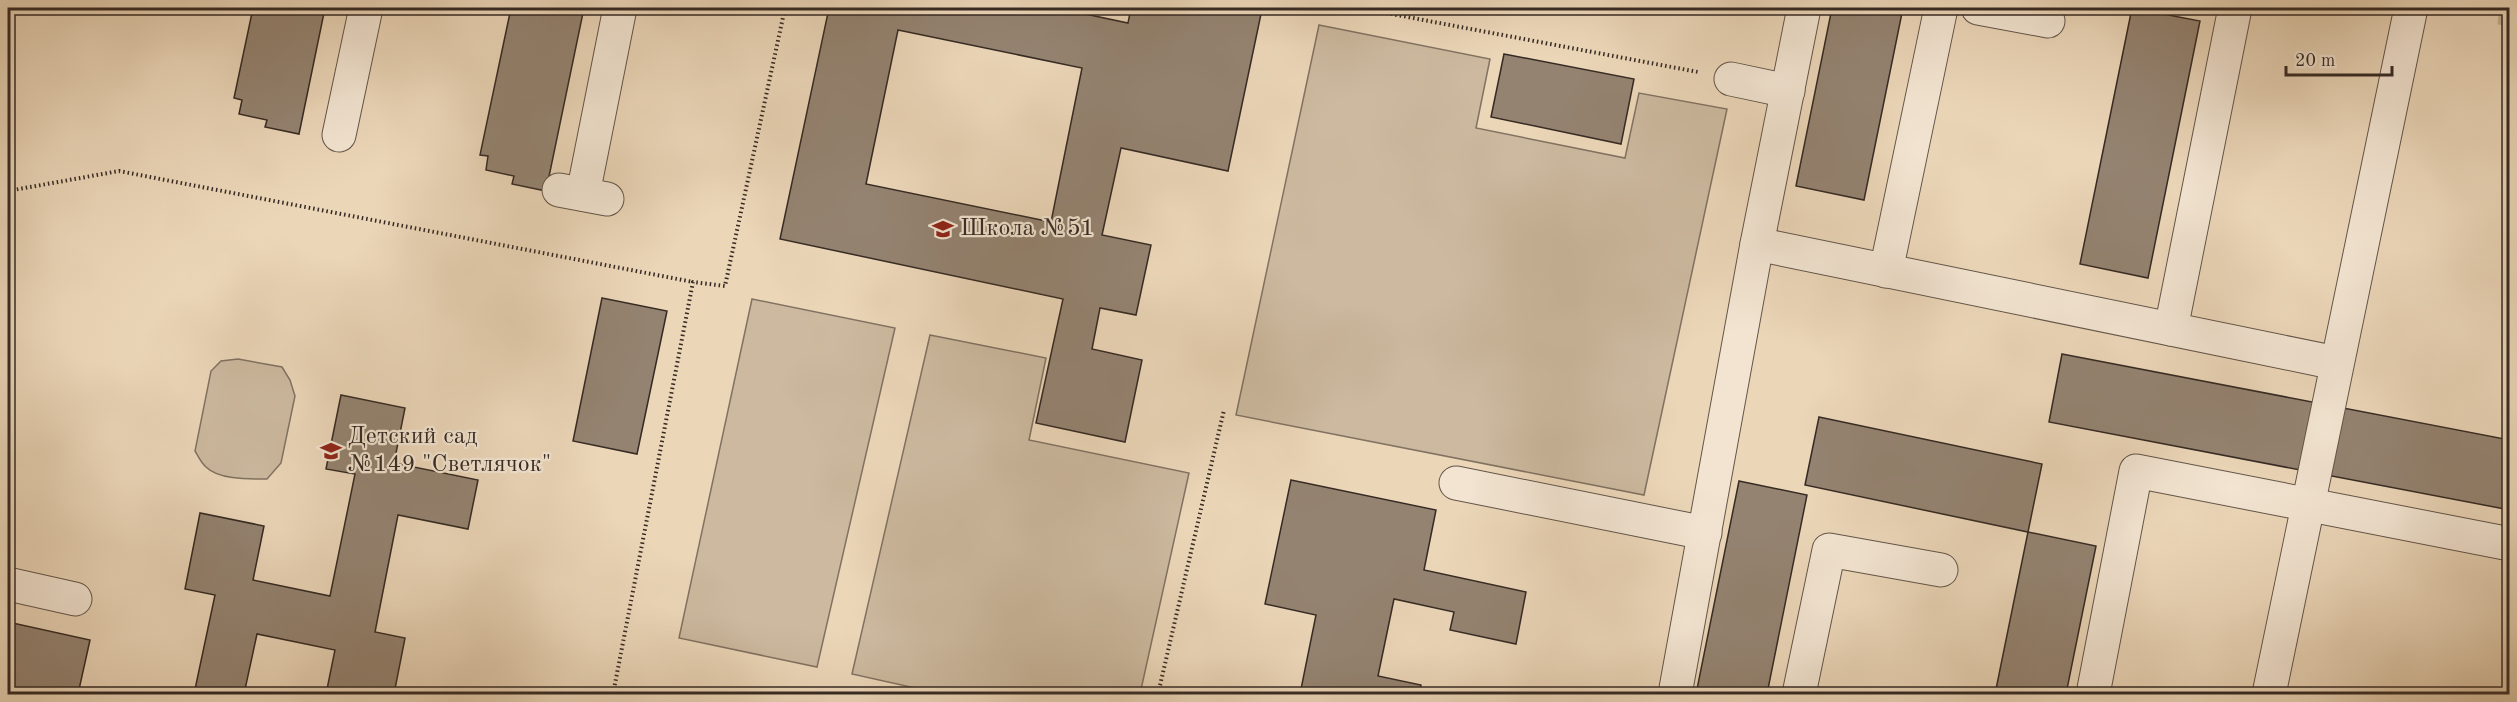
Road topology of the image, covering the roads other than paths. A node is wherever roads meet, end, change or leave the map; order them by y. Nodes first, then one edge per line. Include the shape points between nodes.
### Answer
1 (366, 8) edge
2 (620, 8) edge
3 (1804, 8) edge
4 (1941, 8) edge
5 (1978, 8) edge
6 (2235, 8) edge
7 (2411, 8) edge
8 (2048, 21) dead end
9 (1731, 79) road end
10 (1788, 90) junction
11 (338, 135) dead end
12 (583, 194) dead end
13 (1757, 244) junction
14 (1886, 271) junction
15 (2170, 329) junction
16 (2336, 363) junction
17 (1456, 483) dead end
18 (2307, 504) junction
19 (1705, 532) junction
20 (2510, 544) edge
21 (1941, 570) dead end
22 (8, 584) edge
23 (75, 599) dead end
24 (1675, 694) edge
25 (1799, 694) edge
26 (2093, 694) edge
27 (2269, 694) edge

1 - 11 street
2 - 12 street
3 - 10 street
4 - 14 street
5 - 8 street
6 - 15 street
7 - 16 street
9 - 10 street
10 - 13 street
13 - 14 street
13 - 19 street
14 - 15 street
15 - 16 street
16 - 18 street
17 - 19 street
18 - 20 street
18 - 26 street via 2136,471
18 - 27 street
19 - 24 street
21 - 25 street via 1829,550
22 - 23 street

